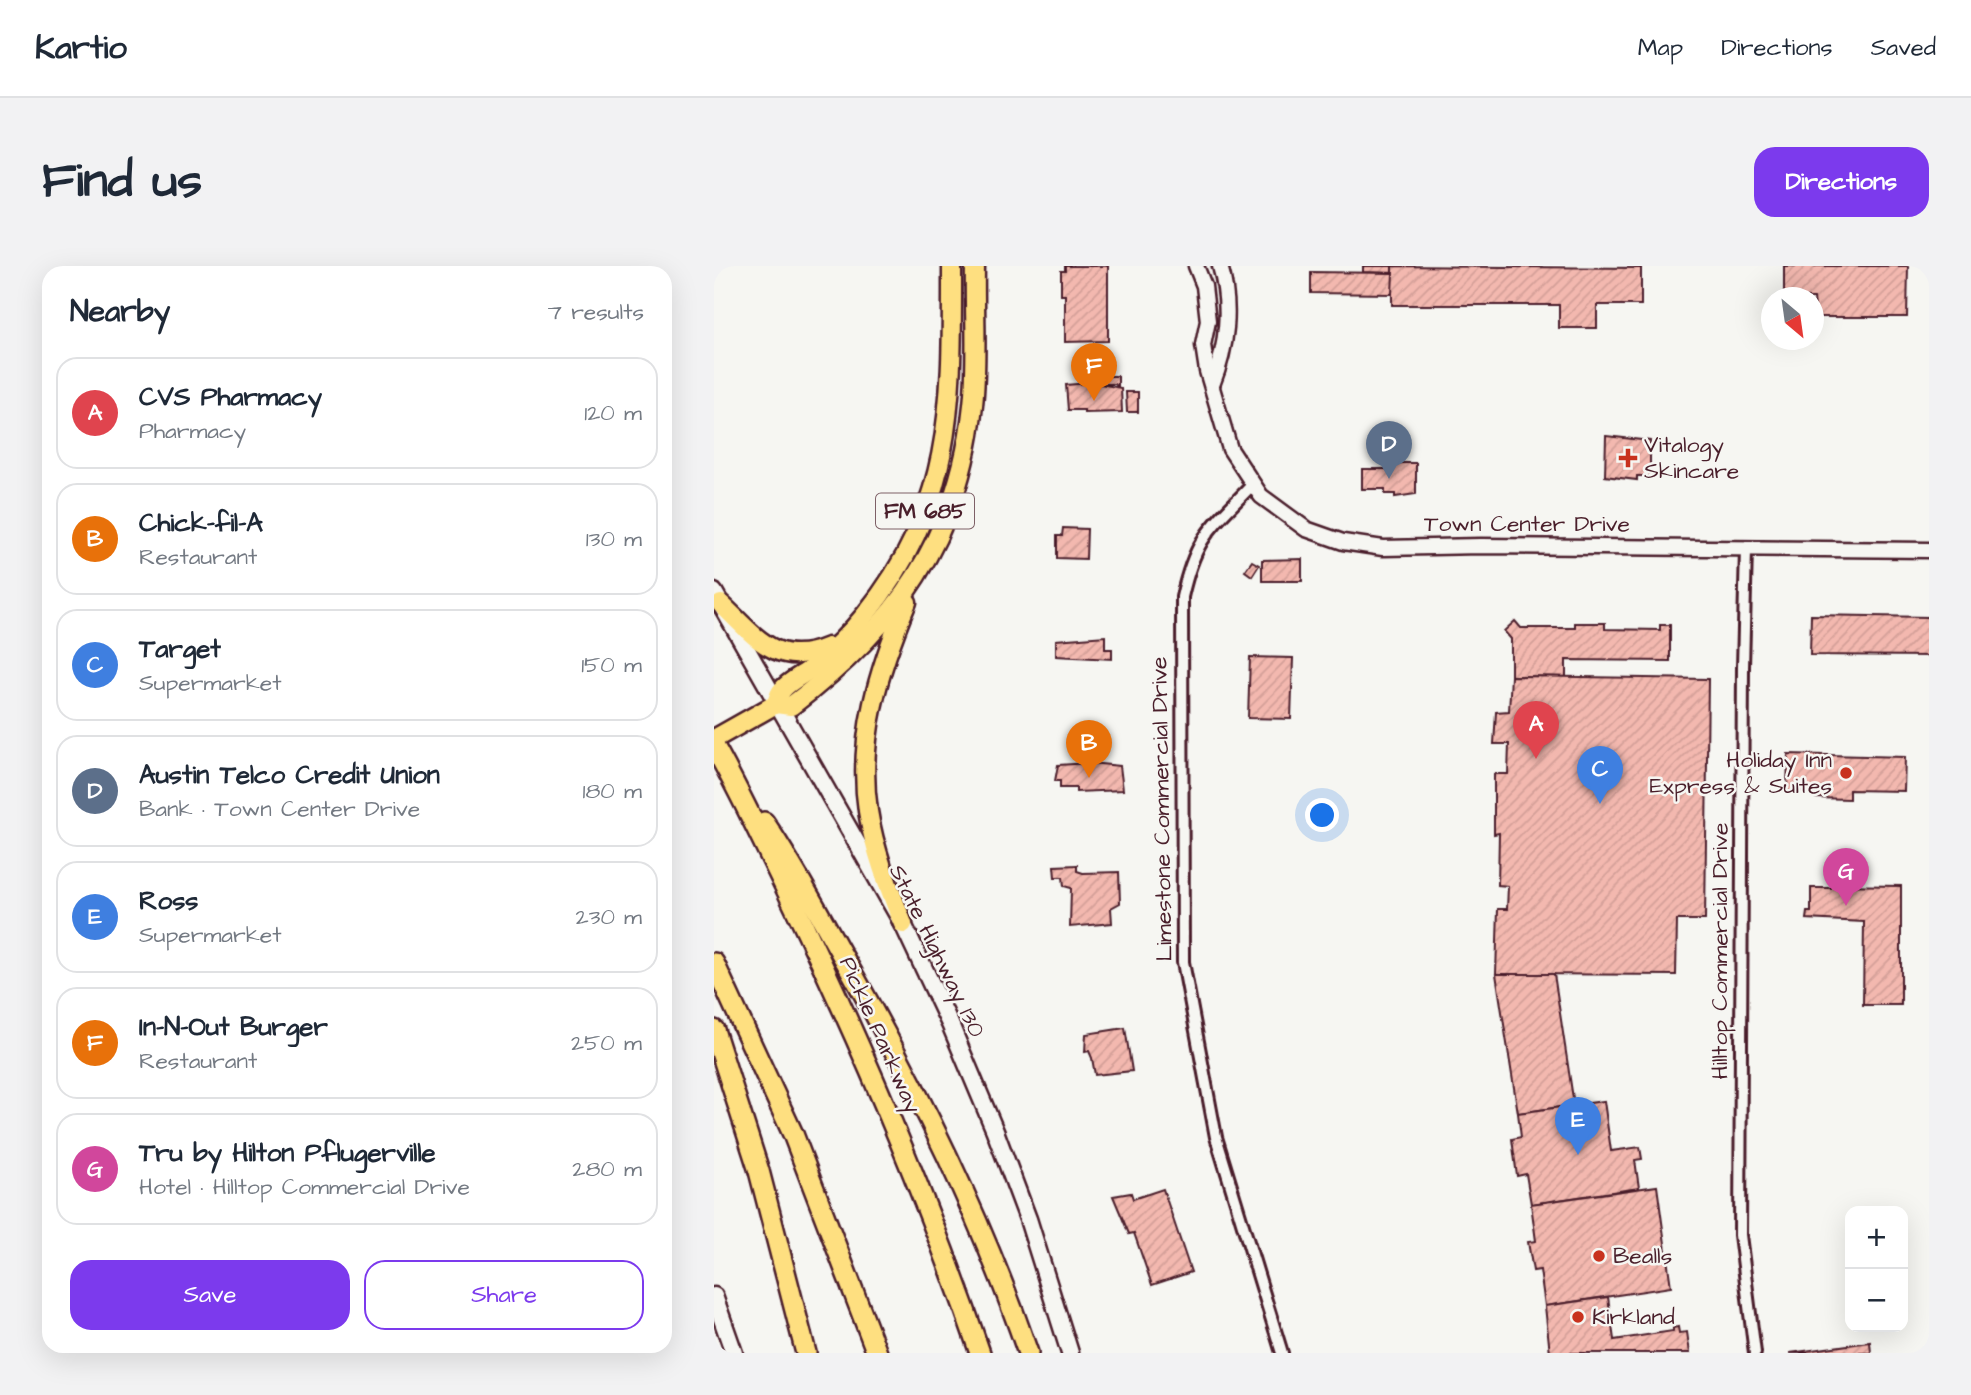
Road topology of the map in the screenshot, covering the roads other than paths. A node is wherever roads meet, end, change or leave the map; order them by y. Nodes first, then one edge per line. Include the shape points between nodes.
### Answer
1 (952, 266) edge
2 (975, 266) edge
3 (1196, 266) edge
4 (1220, 266) edge
5 (1208, 321) junction
6 (1227, 322) junction
7 (1212, 385) junction
8 (1252, 485) junction
9 (1746, 549) junction
10 (1929, 550) edge
11 (916, 579) junction
12 (717, 598) edge
13 (841, 642) junction
14 (776, 704) junction
15 (714, 739) edge
16 (714, 746) edge
17 (726, 768) junction
18 (903, 925) junction
19 (714, 963) edge
20 (714, 1030) edge
21 (714, 1296) edge
22 (734, 1353) edge
23 (806, 1353) edge
24 (877, 1353) edge
25 (980, 1353) edge
26 (1028, 1353) edge
27 (1070, 1353) edge
28 (1282, 1353) edge
29 (1755, 1353) edge

1 - 13 main road, FM 685 / FM 685 via 951,398 936,480 898,566 865,616
2 - 11 main road, FM 685 / FM 685 via 974,402 968,443 944,524
3 - 5 street, Town Center Drive via 1204,286
4 - 6 street, Town Center Drive
5 - 6 street
5 - 7 street, Town Center Drive via 1203,345
6 - 7 street, Town Center Drive
7 - 8 street, Town Center Drive via 1230,449
8 - 9 street, Town Center Drive via 1306,529 1343,542 1383,548
8 - 28 street, Limestone Commercial Drive via 1216,518 1201,540 1181,597 1183,962 1216,1137
9 - 10 street, Town Center Drive
9 - 29 street, Hilltop Commercial Drive via 1740,1235
11 - 14 main road, FM 685 via 854,655 791,706
11 - 18 main road, FM 685 via 882,661 870,711 866,759 868,811 882,869
12 - 13 main road via 766,647 782,654 810,654
12 - 14 main road, State Highway 130
13 - 14 main road, FM 685 / FM 685 via 781,690
14 - 15 main road, FM 685 / FM 685
14 - 18 main road, State Highway 130
16 - 17 highway, Pickle Parkway
17 - 25 highway, Pickle Parkway via 873,1074
17 - 26 highway via 779,845 897,1053 967,1197
18 - 27 main road, State Highway 130 / FM 685 via 995,1131
19 - 24 highway via 793,1134
20 - 23 highway via 759,1171
21 - 22 main road

